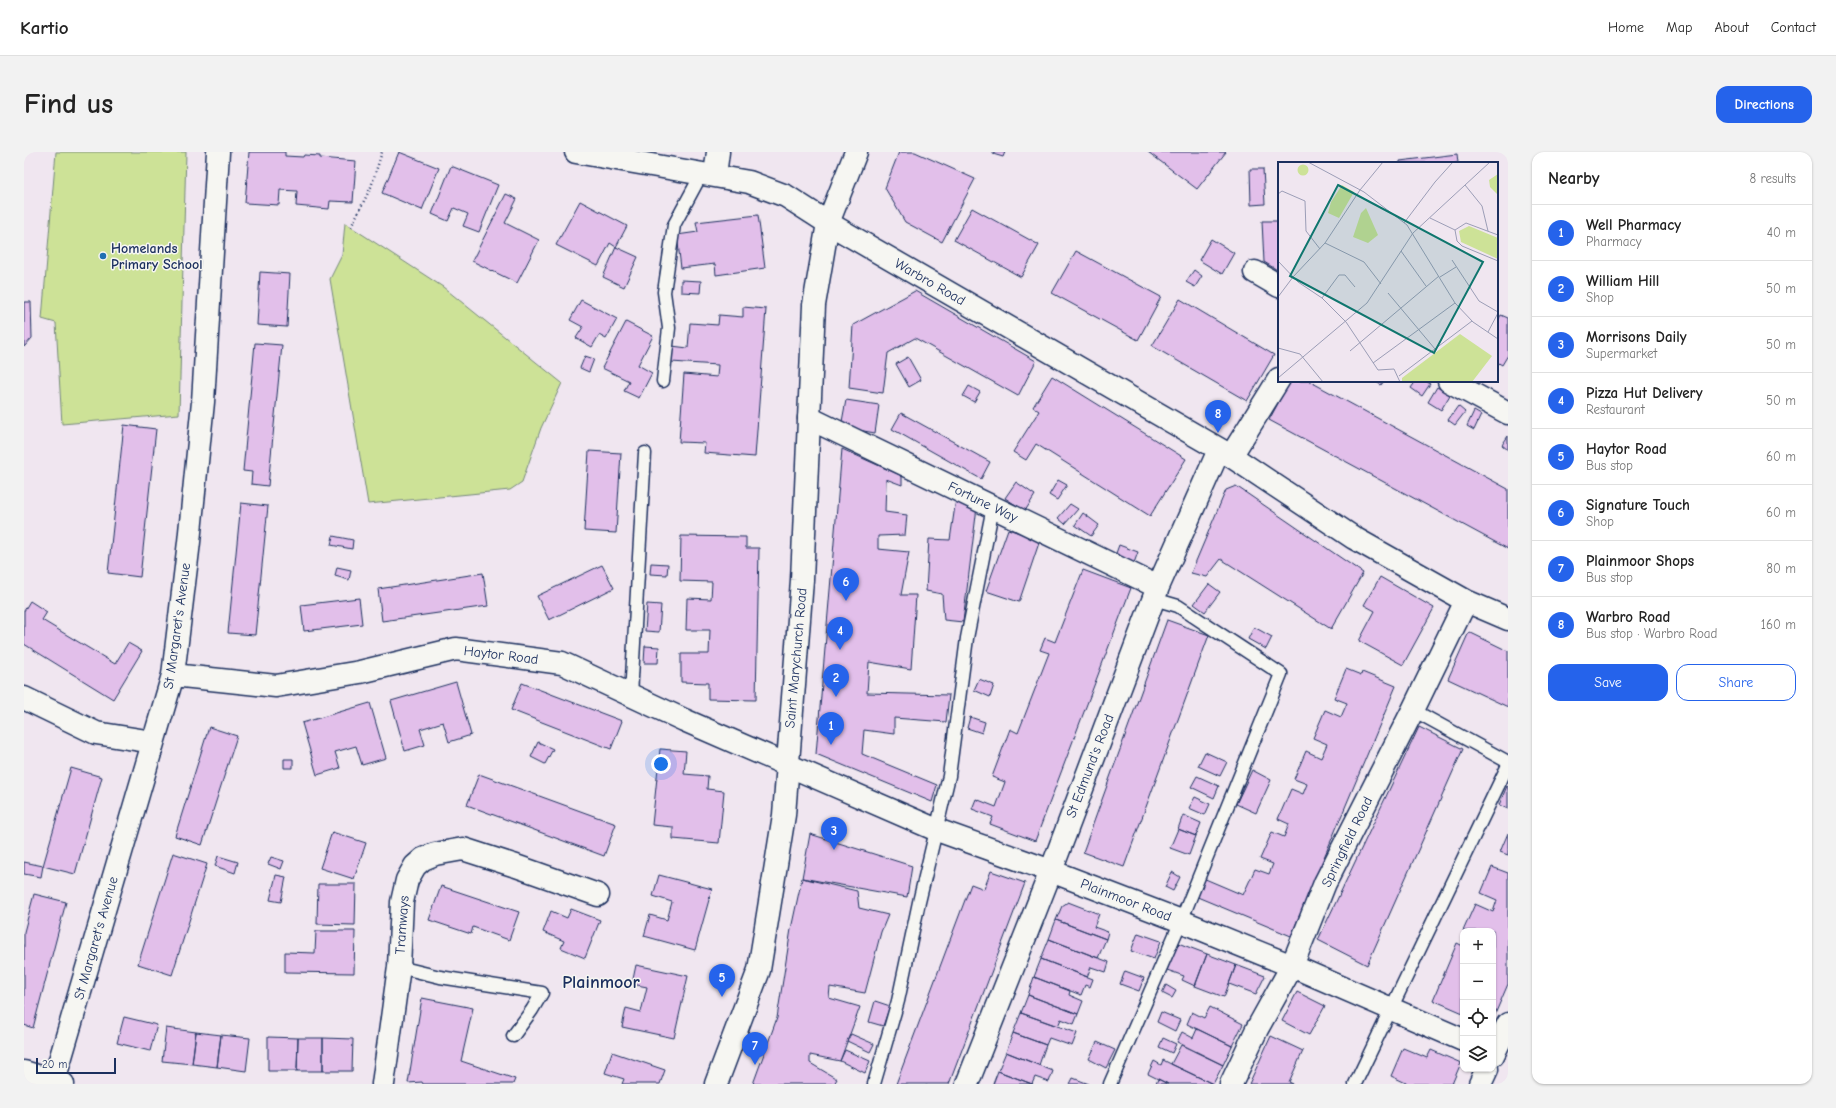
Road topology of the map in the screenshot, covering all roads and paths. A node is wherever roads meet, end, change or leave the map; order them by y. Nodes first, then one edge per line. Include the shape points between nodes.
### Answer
1 (218, 152) edge
2 (382, 152) edge
3 (576, 152) edge
4 (718, 152) edge
5 (856, 152) edge
6 (709, 174) junction
7 (828, 223) junction
8 (351, 227) dead end
9 (1255, 272) dead end
10 (1278, 285) edge
11 (1278, 380) edge
12 (662, 381) dead end
13 (1451, 382) edge
14 (1508, 413) edge
15 (809, 418) junction
16 (645, 453) dead end
17 (1225, 453) junction
18 (993, 507) junction
19 (1156, 593) junction
20 (1466, 601) junction
21 (1508, 619) edge
22 (173, 675) junction
23 (631, 695) junction
24 (24, 698) edge
25 (1413, 710) junction
26 (153, 742) junction
27 (788, 764) junction
28 (1508, 764) edge
29 (937, 830) junction
30 (1051, 870) junction
31 (598, 895) dead end
32 (1181, 921) junction
33 (1292, 966) junction
34 (399, 967) junction
35 (1392, 1009) junction
36 (1508, 1024) edge
37 (513, 1036) dead end
38 (1460, 1039) edge
39 (1496, 1050) edge
40 (24, 1072) edge
41 (1486, 1072) edge
42 (57, 1083) edge
43 (383, 1084) edge
44 (716, 1084) edge
45 (874, 1084) edge
46 (966, 1084) edge
47 (1110, 1084) edge
48 (1231, 1084) edge
49 (1355, 1084) edge
50 (1480, 1084) edge

1 - 22 street, St Margaret's Avenue via 203,402 190,542
2 - 8 path via 371,187
3 - 6 street, Warbro Road
4 - 6 street
5 - 7 street, Saint Marychurch Road
6 - 7 street, Warbro Road via 749,182 786,196
6 - 12 lane via 674,225 664,292 669,328
7 - 15 street, Saint Marychurch Road via 814,305
7 - 17 street, Warbro Road
9 - 10 street
11 - 17 street, St Edmund's Road
13 - 14 street
15 - 18 street, Fortune Way
15 - 27 street, Saint Marychurch Road via 802,580
16 - 23 lane
17 - 19 street, St Edmund's Road
17 - 20 street, Warbro Road via 1354,538
18 - 19 street, Fortune Way
18 - 29 lane via 967,638 949,776
19 - 30 street, St Edmund's Road
19 - 32 lane via 1281,674
20 - 21 street, Warbro Road
20 - 25 street, Springfield Road
22 - 23 street, Haytor Road via 276,686 360,672 456,649 562,663
22 - 26 street, St Margaret's Avenue
23 - 27 street, Haytor Road
24 - 26 street via 96,733
25 - 28 lane
25 - 33 street, Springfield Road via 1325,883
26 - 42 street, St Margaret's Avenue
27 - 29 street, Plainmoor Road
27 - 44 street, Saint Marychurch Road via 784,815 759,970
28 - 35 lane
29 - 30 street, Plainmoor Road
29 - 45 lane via 898,1001
30 - 32 street, Plainmoor Road
30 - 46 street, St Edmund's Road
31 - 34 street, Tramways via 463,849 435,854 415,866 407,880 402,902
32 - 33 street, Plainmoor Road
32 - 47 lane
33 - 35 street, Plainmoor Road
33 - 48 street, Springfield Road via 1257,1029
34 - 37 lane via 542,993
34 - 43 street, Tramways
35 - 38 street, Plainmoor Road
35 - 49 lane
36 - 39 street
40 - 42 street
41 - 50 street

